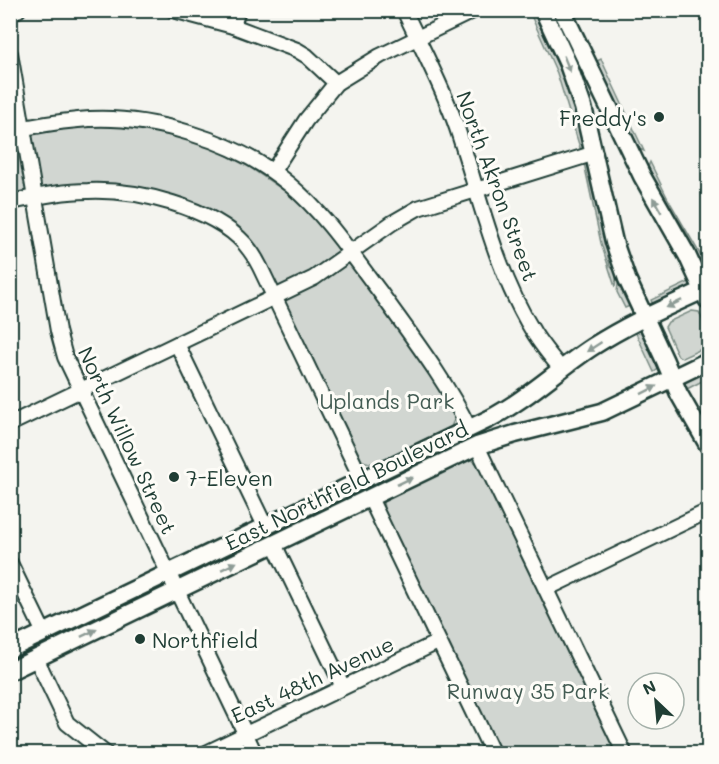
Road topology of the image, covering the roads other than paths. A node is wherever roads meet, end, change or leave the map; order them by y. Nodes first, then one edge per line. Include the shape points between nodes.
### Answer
1 (18, 10) edge
2 (173, 10) edge
3 (238, 10) edge
4 (404, 10) edge
5 (475, 10) edge
6 (543, 10) edge
7 (562, 10) edge
8 (10, 12) edge
9 (233, 26) junction
10 (417, 38) junction
11 (10, 53) edge
12 (336, 83) junction
13 (17, 129) edge
14 (594, 153) junction
15 (273, 171) junction
16 (476, 190) junction
17 (36, 198) junction
18 (10, 202) edge
19 (351, 253) junction
20 (707, 293) edge
21 (275, 297) junction
22 (645, 318) junction
23 (177, 344) junction
24 (708, 361) edge
25 (562, 370) junction
26 (672, 378) junction
27 (80, 390) junction
28 (10, 424) edge
29 (469, 428) junction
30 (708, 445) edge
31 (477, 446) junction
32 (362, 480) junction
33 (370, 498) junction
34 (708, 511) edge
35 (265, 526) junction
36 (274, 544) junction
37 (10, 563) edge
38 (167, 573) junction
39 (546, 590) junction
40 (177, 592) junction
41 (44, 633) junction
42 (438, 642) junction
43 (10, 649) edge
44 (36, 658) junction
45 (10, 671) edge
46 (343, 687) junction
47 (245, 734) junction
48 (106, 753) edge
49 (204, 753) edge
50 (255, 753) edge
51 (493, 753) edge
52 (625, 753) edge

1 - 8 street
2 - 9 street
3 - 9 street
4 - 10 street, North Akron Street
5 - 10 street
6 -> 14 main road via 576,85
20 -> 7 main road via 648,188
9 - 12 street via 297,50
10 - 12 street
10 - 16 street, North Akron Street via 444,95
11 - 13 street, North Willow Street
12 - 15 street
13 - 15 street via 112,119 184,132
13 - 17 street, North Willow Street
14 - 16 street
14 - 22 main road via 614,242
15 - 19 street via 333,228
16 - 19 street via 418,208
16 - 25 street, North Akron Street via 500,264 533,332
17 - 18 street
17 - 21 street via 86,190 115,191 145,195 192,211 243,242
17 - 27 street, North Willow Street via 60,341
19 - 21 street via 314,278
19 - 29 street via 443,379
20 -> 22 main road, East Northfield Boulevard
21 - 23 street
21 - 32 street
22 -> 25 main road, East Northfield Boulevard via 599,343
22 - 26 main road
23 - 27 street
23 - 35 street
24 - 26 main road, East Northfield Boulevard
25 - 29 main road, East Northfield Boulevard via 511,408
26 - 30 main road
31 -> 26 main road, East Northfield Boulevard via 591,416
27 - 28 street
27 - 38 street, North Willow Street
29 - 32 main road, East Northfield Boulevard
33 -> 31 main road, East Northfield Boulevard
31 - 39 street
32 - 35 main road, East Northfield Boulevard
33 - 36 main road, East Northfield Boulevard
33 - 42 street
34 - 39 street
35 - 38 main road, East Northfield Boulevard
40 -> 36 main road, East Northfield Boulevard
36 - 46 street
37 - 41 street
38 - 40 street, North Willow Street
38 - 41 main road, East Northfield Boulevard
39 - 52 street
44 -> 40 main road, East Northfield Boulevard
40 - 47 street, North Willow Street
41 - 43 main road, East Northfield Boulevard
42 - 46 street, East 48th Avenue
42 - 51 street
44 - 45 main road, East Northfield Boulevard
44 - 48 street via 67,723
46 - 47 street, East 48th Avenue
47 - 49 street, East 48th Avenue
47 - 50 street, North Willow Street

